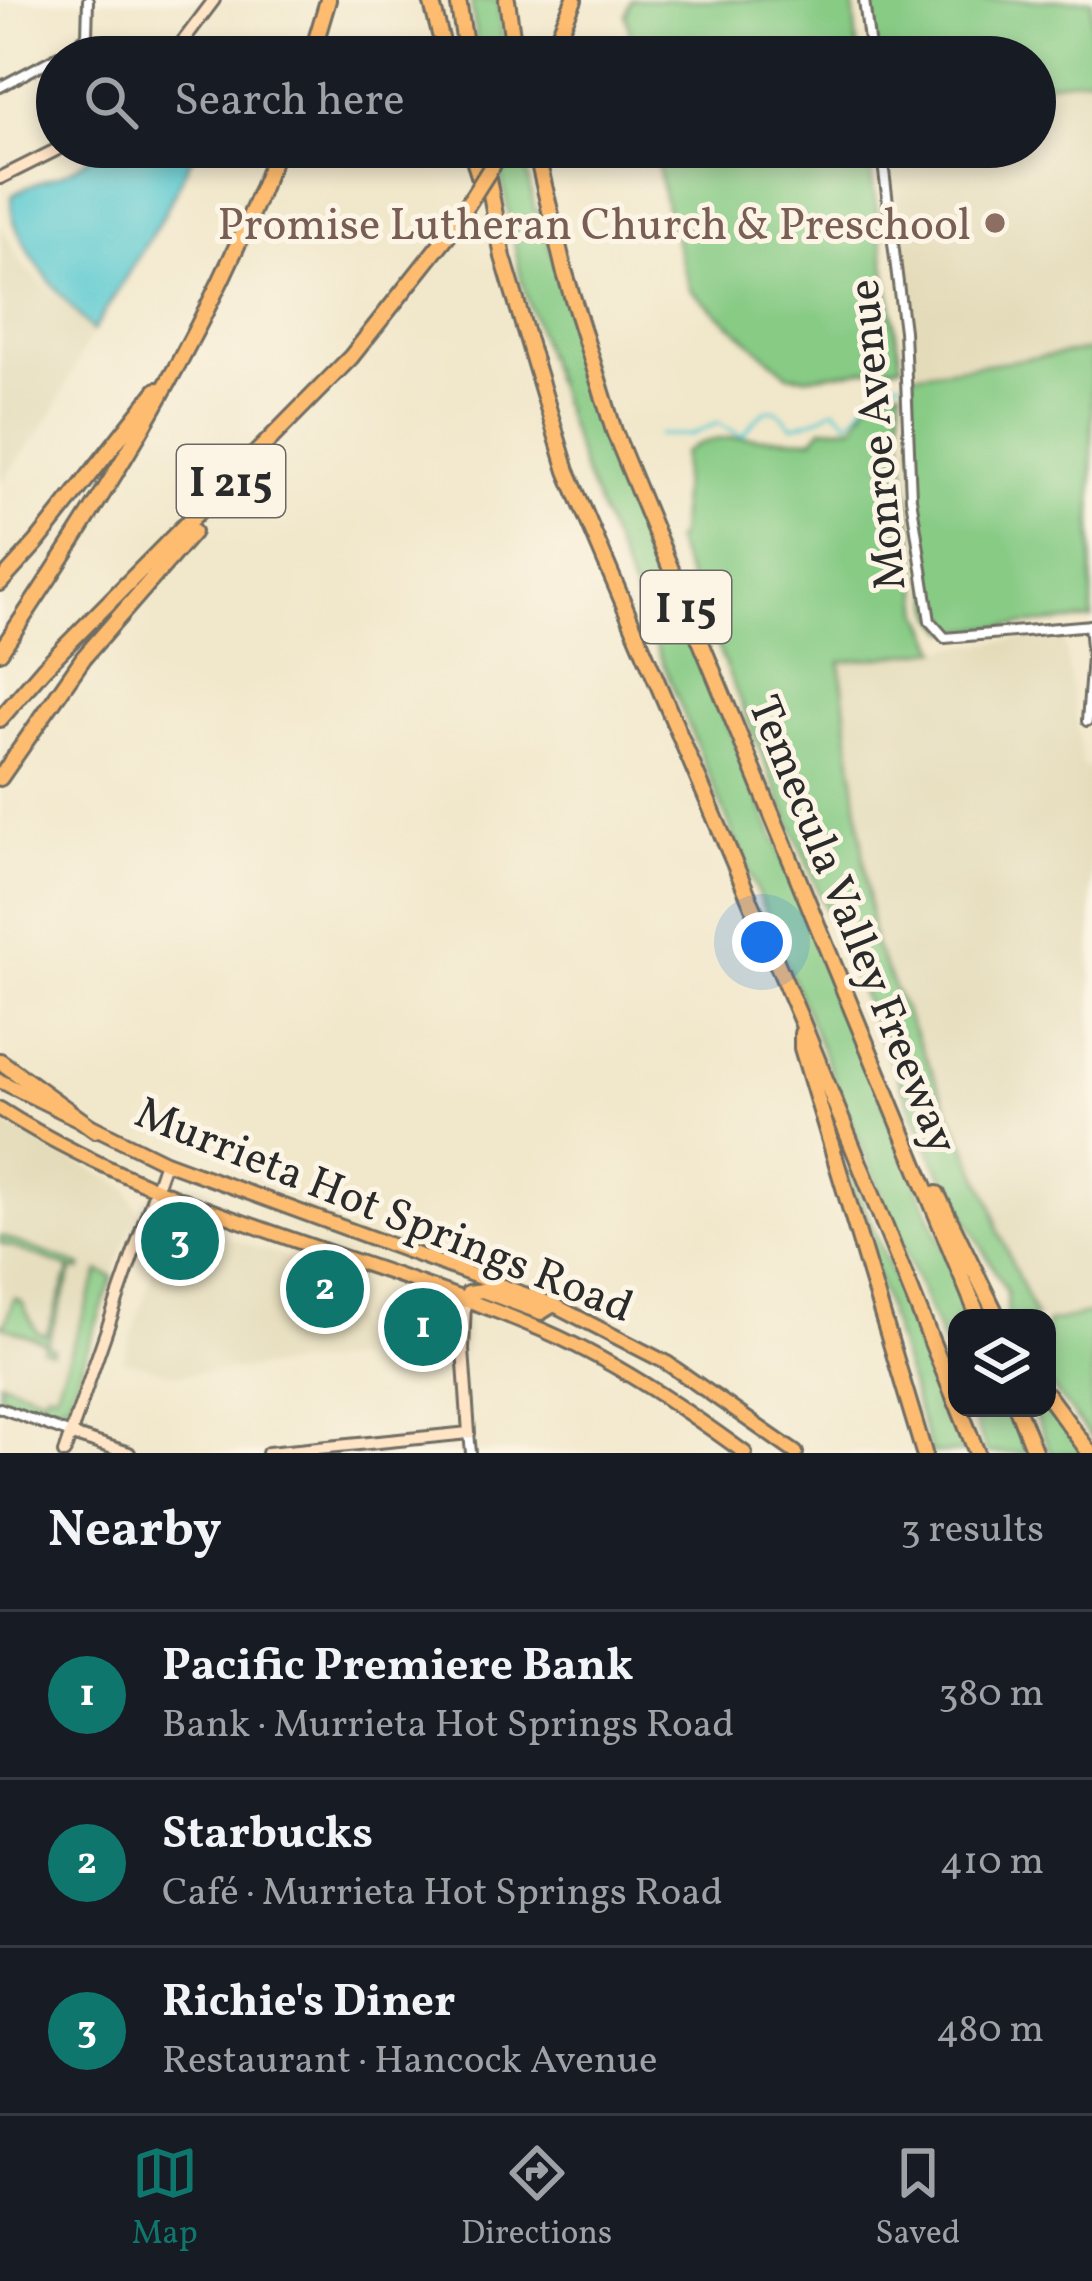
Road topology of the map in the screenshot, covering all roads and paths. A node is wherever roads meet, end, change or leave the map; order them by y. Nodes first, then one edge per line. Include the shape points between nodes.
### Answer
1 (88, 0) edge
2 (214, 0) edge
3 (328, 0) edge
4 (431, 0) edge
5 (458, 0) edge
6 (507, 0) edge
7 (574, 0) edge
8 (864, 0) edge
9 (87, 36) edge
10 (187, 36) edge
11 (317, 36) edge
12 (440, 36) edge
13 (464, 36) edge
14 (512, 36) edge
15 (558, 36) edge
16 (868, 36) edge
17 (36, 68) edge
18 (0, 87) edge
19 (36, 160) edge
20 (269, 168) edge
21 (476, 168) edge
22 (486, 168) edge
23 (491, 168) edge
24 (540, 168) edge
25 (884, 168) edge
26 (0, 178) edge
27 (503, 257) junction
28 (190, 348) junction
29 (269, 444) junction
30 (0, 583) edge
31 (1091, 625) edge
32 (0, 652) edge
33 (0, 719) edge
34 (1087, 721) dead end
35 (0, 778) edge
36 (802, 1022) junction
37 (869, 1056) junction
38 (0, 1061) edge
39 (0, 1081) edge
40 (0, 1109) edge
41 (95, 1130) junction
42 (165, 1162) junction
43 (157, 1188) junction
44 (464, 1301) junction
45 (554, 1305) junction
46 (976, 1309) edge
47 (994, 1309) edge
48 (948, 1381) edge
49 (1056, 1407) edge
50 (0, 1408) edge
51 (962, 1417) edge
52 (1021, 1417) edge
53 (469, 1433) junction
54 (72, 1435) junction
55 (64, 1453) edge
56 (129, 1453) edge
57 (268, 1453) edge
58 (471, 1453) edge
59 (745, 1453) edge
60 (796, 1453) edge
61 (924, 1453) edge
62 (977, 1453) edge
63 (1036, 1453) edge
64 (1090, 1453) edge

1 - 9 street
2 - 10 main road
3 - 11 highway
4 - 12 highway
5 - 13 highway
6 - 14 highway
7 - 15 highway
8 - 16 street
17 - 18 street
19 - 26 main road
20 - 28 highway, I 215
21 - 27 highway
22 - 27 highway, Temecula Valley Freeway / I 15
23 - 29 highway, I 215, bridge via 388,314
24 - 37 highway, Temecula Valley Freeway / I 15 via 614,431
25 - 31 street, Monroe Avenue via 904,331 911,498 930,621 945,638
27 - 36 highway, Temecula Valley Freeway / I 15 via 567,471
28 - 30 highway
28 - 32 highway, I 215
29 - 33 highway, I 215
29 - 35 highway via 84,657
31 - 34 street
36 - 48 highway, Temecula Valley Freeway / I 15
36 - 61 highway via 802,1048
37 - 46 highway, Temecula Valley Freeway / I 15
37 - 47 highway
38 - 41 highway
39 - 41 main road, Murrieta Hot Springs Road
40 - 43 main road, Murrieta Hot Springs Road
41 - 42 main road, Murrieta Hot Springs Road
42 - 43 main road
42 - 45 main road, Murrieta Hot Springs Road
43 - 44 main road, Murrieta Hot Springs Road
43 - 54 main road
44 - 45 main road via 482,1291 541,1313
44 - 53 main road
44 - 59 main road, Murrieta Hot Springs Road via 589,1354
45 - 60 main road, Murrieta Hot Springs Road via 667,1363
49 - 64 highway
50 - 54 street
51 - 62 highway, Temecula Valley Freeway / I 15
52 - 63 highway
53 - 57 main road
53 - 58 street
54 - 55 main road
54 - 56 main road

